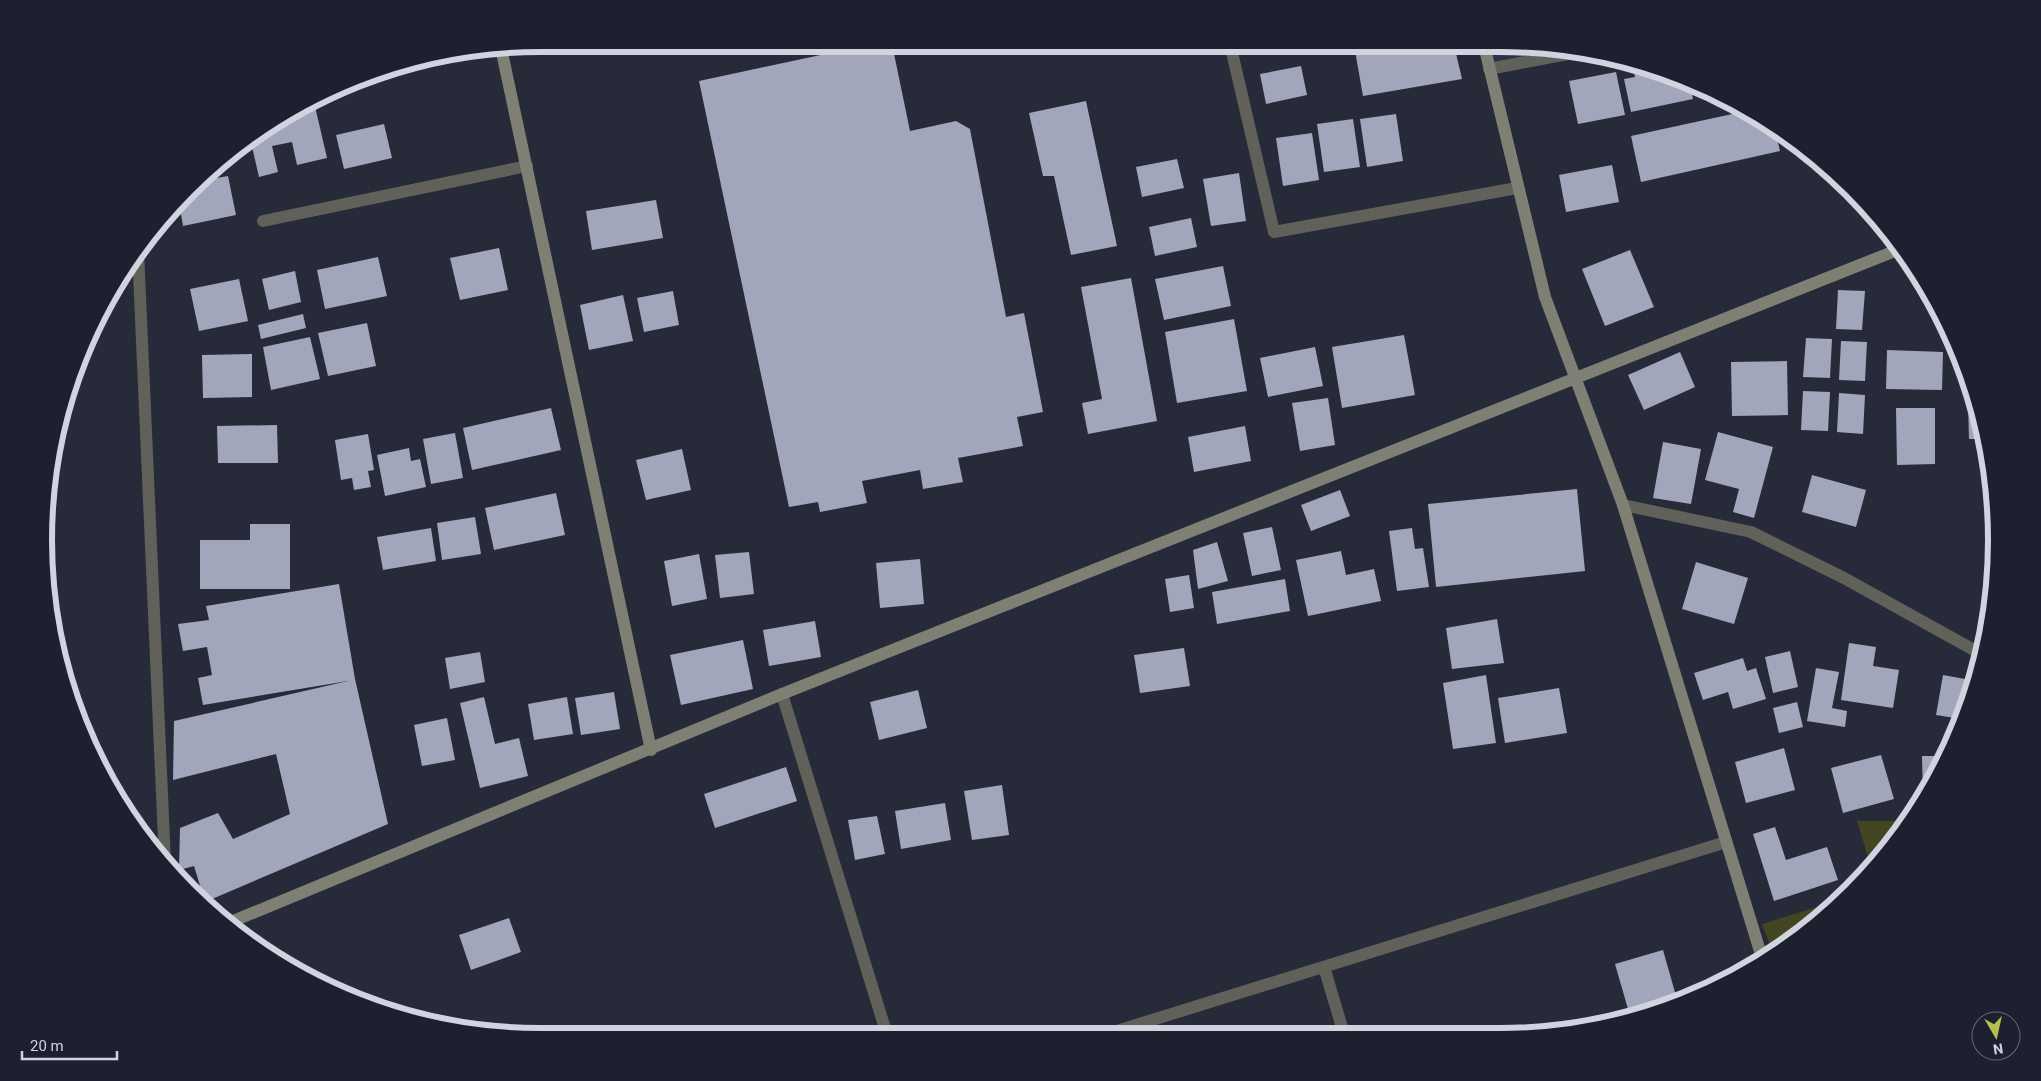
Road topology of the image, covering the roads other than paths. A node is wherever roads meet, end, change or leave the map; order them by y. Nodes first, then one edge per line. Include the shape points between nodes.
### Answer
1 (1232, 52) edge
2 (1485, 52) edge
3 (502, 55) edge
4 (1556, 56) edge
5 (1489, 69) junction
6 (527, 166) junction
7 (1516, 188) junction
8 (263, 220) dead end
9 (1894, 251) edge
10 (139, 264) edge
11 (1577, 379) junction
12 (1623, 505) junction
13 (1975, 652) edge
14 (782, 694) junction
15 (651, 750) junction
16 (1726, 842) junction
17 (165, 851) edge
18 (234, 921) edge
19 (1761, 953) edge
20 (1324, 967) junction
21 (885, 1028) edge
22 (1126, 1028) edge
23 (1342, 1028) edge

1 - 7 street via 1274,232
2 - 5 street
3 - 6 street
4 - 5 street
5 - 7 street
6 - 8 street
6 - 15 street
7 - 11 street via 1544,298
9 - 11 street
10 - 17 street
11 - 12 street
11 - 14 street
12 - 13 street via 1751,532 1844,578
12 - 16 street
14 - 15 street
14 - 21 street
15 - 18 street
16 - 19 street
16 - 20 street
20 - 22 street
20 - 23 street

